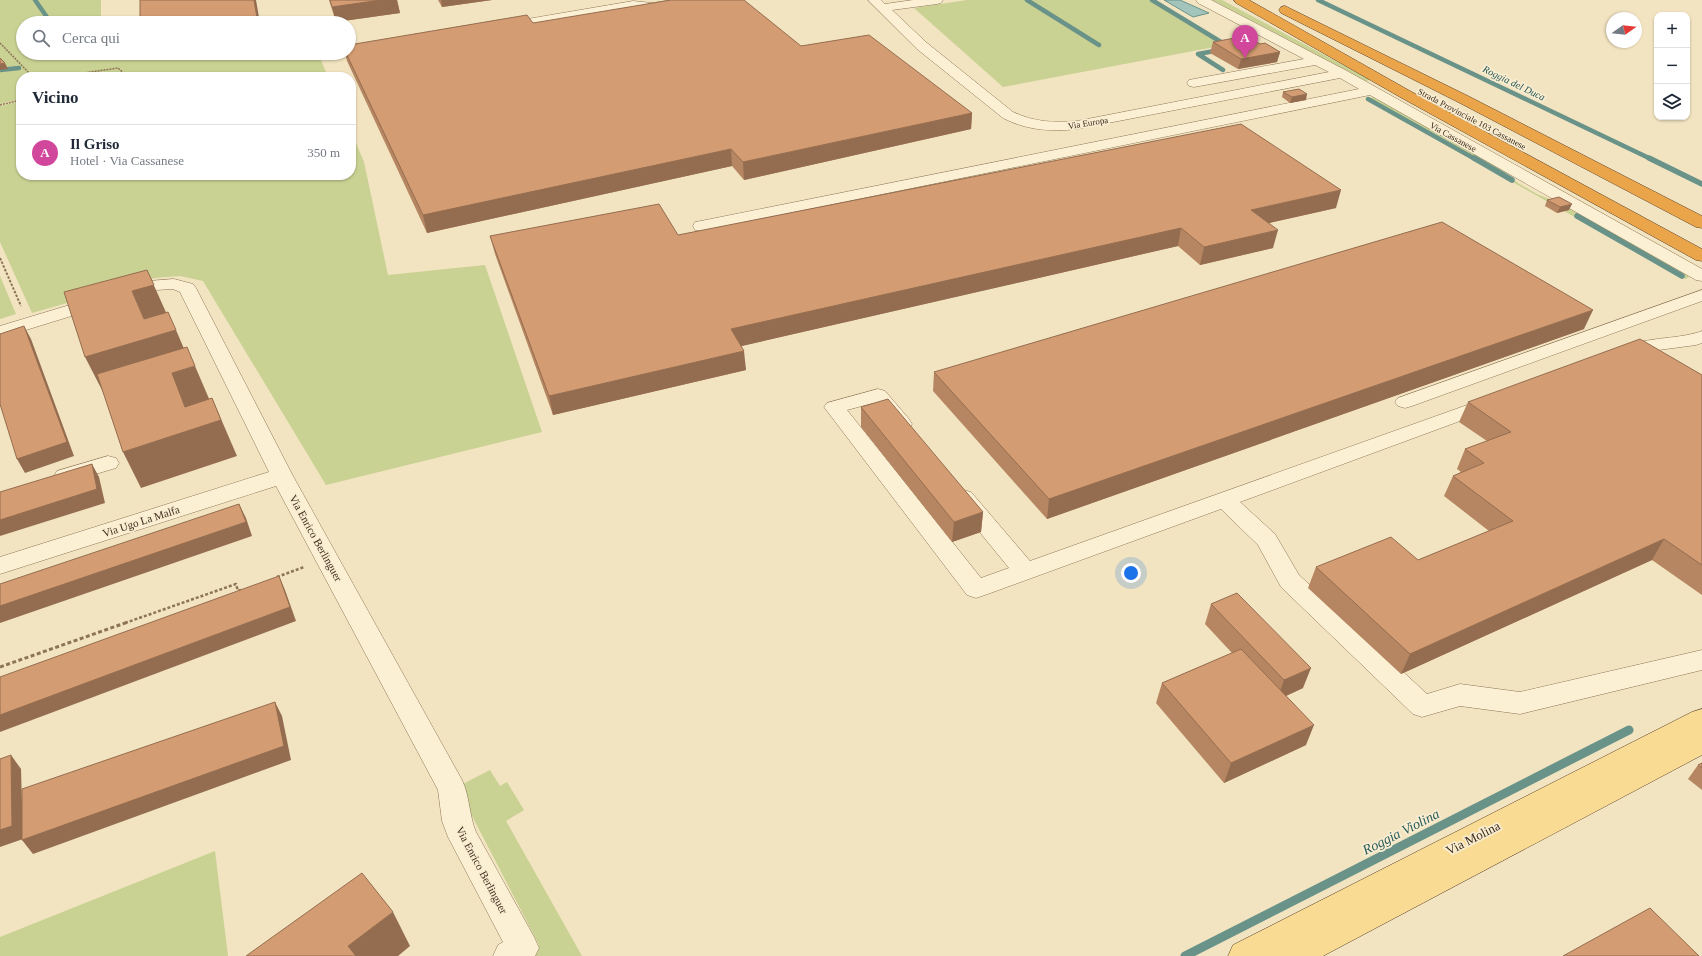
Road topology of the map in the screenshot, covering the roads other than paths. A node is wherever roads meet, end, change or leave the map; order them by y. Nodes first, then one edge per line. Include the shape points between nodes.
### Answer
1 (692, 0) edge
2 (937, 0) edge
3 (1202, 0) edge
4 (1240, 0) edge
5 (1266, 0) edge
6 (1278, 0) edge
7 (879, 4) edge
8 (1225, 12) junction
9 (493, 29) edge
10 (1276, 39) junction
11 (1258, 43) junction
12 (1314, 59) junction
13 (1342, 74) junction
14 (1194, 83) dead end
15 (1371, 91) junction
16 (1637, 174) dead end
17 (1702, 223) edge
18 (701, 226) dead end
19 (1702, 240) edge
20 (1702, 256) edge
21 (1702, 276) edge
22 (1702, 295) edge
23 (1702, 310) edge
24 (0, 332) edge
25 (1702, 337) edge
26 (1648, 346) junction
27 (1602, 362) edge
28 (1675, 362) edge
29 (1512, 395) edge
30 (1405, 402) dead end
31 (913, 437) edge
32 (108, 463) dead end
33 (282, 476) junction
34 (949, 480) edge
35 (43, 482) edge
36 (1224, 499) junction
37 (0, 566) edge
38 (1025, 571) junction
39 (1702, 660) edge
40 (1702, 720) edge
41 (1702, 742) edge
42 (509, 956) edge
43 (1244, 956) edge
44 (1291, 956) edge

1 - 9 street via 652,7 633,6
2 - 7 street
3 - 8 street, Via Cassanese
4 - 19 highway, Strada Provinciale 103 Cassanese
4 - 20 highway via 1405,94
5 - 17 highway, Strada Provinciale 103 Cassanese
6 - 16 highway via 1450,86
7 - 13 street, Via Europa via 922,46 1008,115 1040,125 1077,125
8 - 10 street, Via Cassanese
8 - 11 street via 1216,19
10 - 11 street
10 - 12 street, Via Cassanese
11 - 12 street via 1291,62
12 - 13 street, Via Cassanese
12 - 14 street
13 - 15 street, Via Cassanese
15 - 18 street
15 - 21 street, Via Cassanese
22 - 30 street
23 - 26 street via 1654,326
24 - 33 street, Via Enrico Berlinguer via 155,285 174,284 187,288
25 - 26 street
26 - 27 street
26 - 28 street
29 - 36 street
31 - 38 street via 878,394 834,407 976,589
32 - 35 street
33 - 37 street, Via Ugo La Malfa
33 - 42 street, Via Enrico Berlinguer via 452,789 457,822 523,948
34 - 38 street
36 - 38 street
36 - 39 street via 1267,540 1290,581 1422,706 1460,695 1520,703
40 - 43 main road, Via Molina
41 - 44 main road, Via Molina

